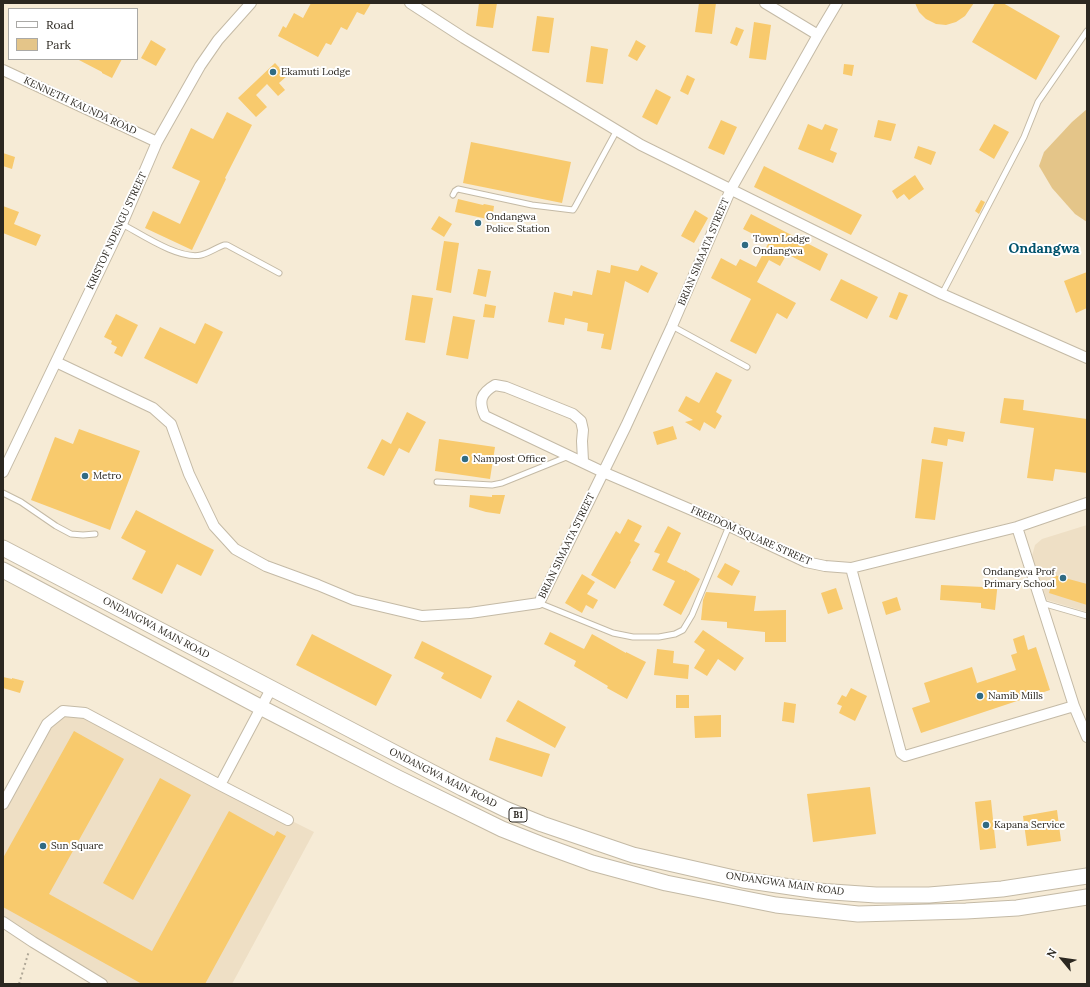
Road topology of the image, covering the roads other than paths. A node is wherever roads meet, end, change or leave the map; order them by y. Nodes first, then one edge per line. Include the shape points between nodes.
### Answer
1 (251, 3) edge
2 (410, 3) edge
3 (765, 3) edge
4 (837, 3) edge
5 (1087, 31) edge
6 (818, 35) junction
7 (3, 70) edge
8 (617, 130) junction
9 (157, 142) junction
10 (731, 189) junction
11 (453, 195) dead end
12 (122, 224) junction
13 (279, 273) dead end
14 (942, 294) junction
15 (672, 326) junction
16 (1087, 358) edge
17 (56, 362) junction
18 (747, 367) dead end
19 (570, 456) junction
20 (583, 461) junction
21 (3, 472) edge
22 (603, 472) junction
23 (437, 482) dead end
24 (3, 493) edge
25 (1087, 503) edge
26 (729, 526) junction
27 (1017, 527) junction
28 (95, 534) dead end
29 (3, 548) edge
30 (851, 568) junction
31 (3, 570) edge
32 (539, 603) junction
33 (1041, 603) junction
34 (1087, 616) edge
35 (271, 689) junction
36 (1074, 706) junction
37 (262, 708) junction
38 (1087, 737) edge
39 (220, 785) junction
40 (3, 804) edge
41 (288, 820) dead end
42 (1087, 876) edge
43 (964, 892) junction
44 (1087, 897) edge
45 (966, 911) junction
46 (3, 922) edge
47 (102, 984) edge

1 - 9 street, KRISTOF NDENGU STREET via 218,40 200,66
2 - 8 street
3 - 6 street
4 - 6 street, BRIAN SIMAATA STREET
5 - 14 lane via 1038,102 1024,137
6 - 10 street, BRIAN SIMAATA STREET
7 - 9 street, KENNETH KAUNDA ROAD
8 - 10 street via 641,145
8 - 11 lane via 573,210 532,205 458,189
9 - 12 street, KRISTOF NDENGU STREET
10 - 14 street
10 - 15 street, BRIAN SIMAATA STREET
12 - 13 lane via 181,254 201,255 227,245
12 - 17 street, KRISTOF NDENGU STREET
14 - 16 street
15 - 18 lane
15 - 22 street, BRIAN SIMAATA STREET
17 - 21 street, KRISTOF NDENGU STREET
17 - 32 street, BRIAN SIMAATA STREET via 154,408 171,424 189,474 214,526 235,549 266,566 354,600 422,616 470,613
19 - 20 street, FREEDOM SQUARE STREET
19 - 20 street, FREEDOM SQUARE STREET via 485,416 481,407 482,396 495,385 506,387 573,414 581,421 584,430
19 - 23 lane via 492,485
20 - 22 street, FREEDOM SQUARE STREET
22 - 26 street, FREEDOM SQUARE STREET
22 - 32 street, BRIAN SIMAATA STREET
24 - 28 lane via 71,534
25 - 27 street, FREEDOM SQUARE STREET
26 - 30 street, FREEDOM SQUARE STREET via 806,562
26 - 32 lane via 692,615 683,630 674,634 633,637 613,633
27 - 30 street, FREEDOM SQUARE STREET
27 - 33 street
29 - 35 main road, ONDANGWA MAIN ROAD / B1
30 - 36 street via 901,753 905,756
31 - 37 main road, ONDANGWA MAIN ROAD / B1
33 - 34 lane
33 - 36 street
35 - 37 street
35 - 43 main road, ONDANGWA MAIN ROAD / B1 via 505,809 633,855 743,880 818,891 876,895
36 - 38 street
37 - 39 street
37 - 45 main road, ONDANGWA MAIN ROAD / B1 via 502,829 592,863 666,883 776,905 858,914
39 - 40 street via 85,713 62,711 47,724
39 - 41 street
42 - 43 main road, ONDANGWA MAIN ROAD / B1
43 - 45 main road
44 - 45 main road, ONDANGWA MAIN ROAD / B1 via 1017,908
46 - 47 street

